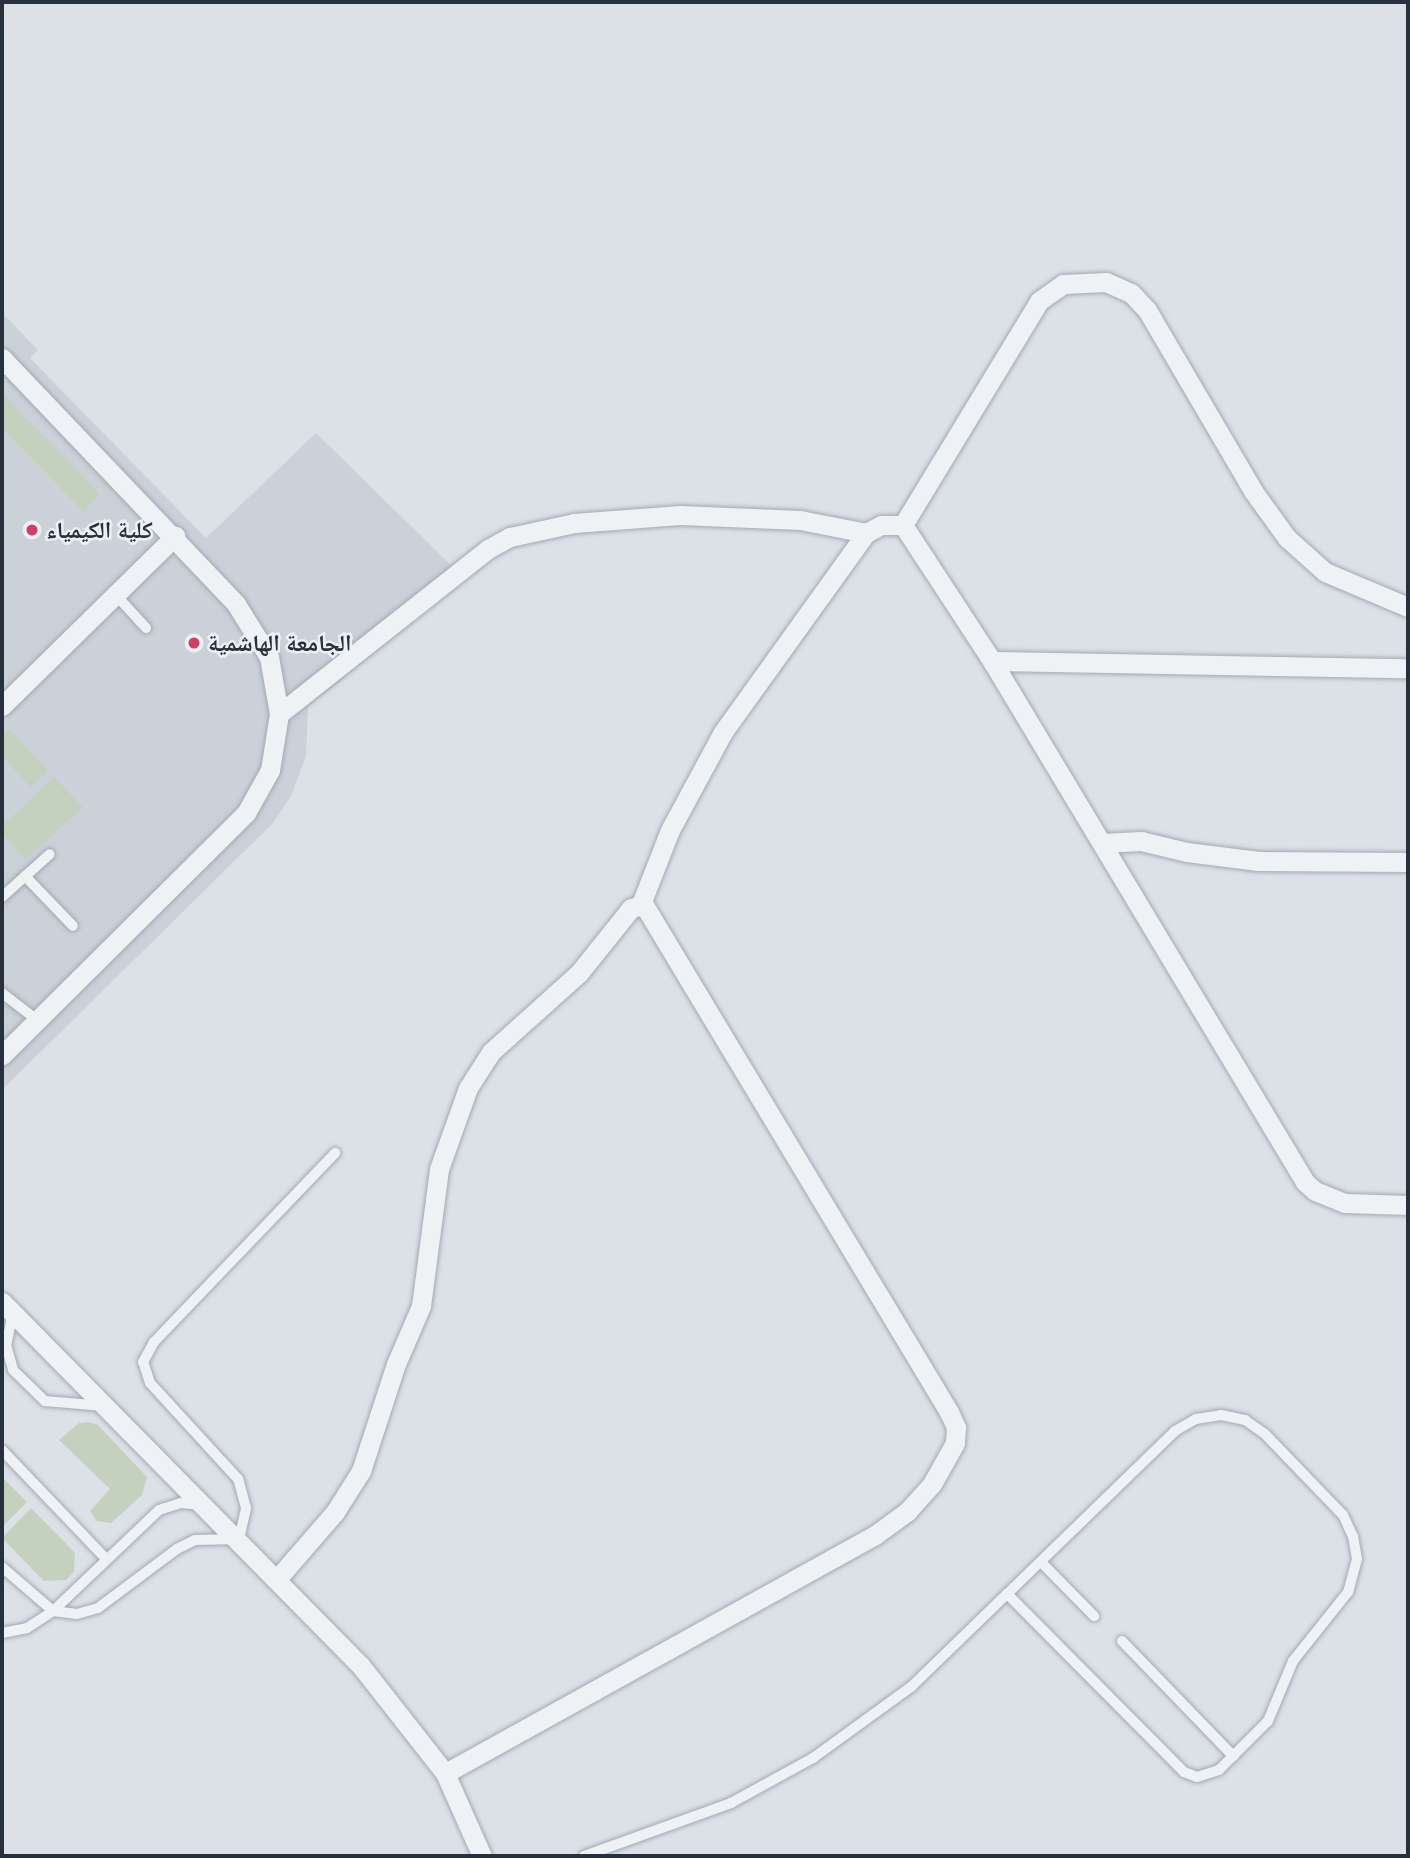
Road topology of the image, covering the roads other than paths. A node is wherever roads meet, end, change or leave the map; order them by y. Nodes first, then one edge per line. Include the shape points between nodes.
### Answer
1 (2, 358) edge
2 (903, 525) junction
3 (866, 533) junction
4 (175, 536) junction
5 (114, 594) junction
6 (1408, 607) edge
7 (146, 628) dead end
8 (992, 661) junction
9 (1408, 668) edge
10 (2, 706) edge
11 (279, 714) junction
12 (1102, 843) junction
13 (50, 854) dead end
14 (1408, 862) edge
15 (25, 876) junction
16 (2, 897) edge
17 (641, 904) junction
18 (73, 926) dead end
19 (2, 992) edge
20 (37, 1020) junction
21 (2, 1055) edge
22 (335, 1153) dead end
23 (1408, 1205) edge
24 (7, 1307) edge
25 (107, 1406) junction
26 (2, 1450) edge
27 (207, 1506) junction
28 (239, 1539) junction
29 (106, 1559) junction
30 (1041, 1562) junction
31 (2, 1567) edge
32 (277, 1579) junction
33 (1007, 1594) junction
34 (53, 1611) junction
35 (1094, 1616) dead end
36 (2, 1633) edge
37 (1122, 1641) dead end
38 (1233, 1756) junction
39 (445, 1773) junction
40 (482, 1856) edge
41 (584, 1856) edge

1 - 4 street
2 - 3 street via 881,524
2 - 6 street via 1039,301 1063,284 1106,282 1131,293 1147,310 1253,491 1287,538 1325,572
2 - 8 street
3 - 11 street via 800,520 680,515 574,523 510,537 488,549
3 - 17 street via 723,732 670,830
4 - 5 street
4 - 11 street via 257,632 277,685
5 - 7 lane
5 - 10 street
8 - 9 street
8 - 12 street
11 - 20 street via 270,770 246,813
12 - 14 street via 1141,841 1200,855 1258,861
12 - 23 street via 1305,1182 1345,1203
13 - 15 lane
15 - 16 lane
15 - 18 lane
17 - 32 street via 631,908 579,973 491,1052 468,1088 439,1169 421,1306 396,1364 361,1471 335,1512
17 - 39 street via 652,914 949,1412 956,1427 955,1443 932,1484 908,1511 875,1535
19 - 20 lane
20 - 21 street
22 - 28 lane via 154,1342 143,1362 150,1383 238,1479 246,1508
24 - 25 street
24 - 25 lane via 8,1362 38,1396 54,1404
25 - 27 street
26 - 29 lane
27 - 28 street
27 - 29 lane via 181,1503 159,1510
28 - 32 street
28 - 34 lane via 195,1540 98,1608 77,1614
29 - 34 lane
30 - 33 lane
30 - 35 lane
30 - 38 lane via 1185,1424 1221,1415 1245,1420 1265,1434 1343,1515 1356,1547 1356,1570 1342,1601 1293,1661 1268,1721
31 - 34 lane
32 - 39 street via 361,1666
33 - 38 lane via 1184,1772 1205,1777
33 - 41 lane via 912,1686 813,1758 731,1802
34 - 36 lane via 27,1628
37 - 38 lane
39 - 40 street

